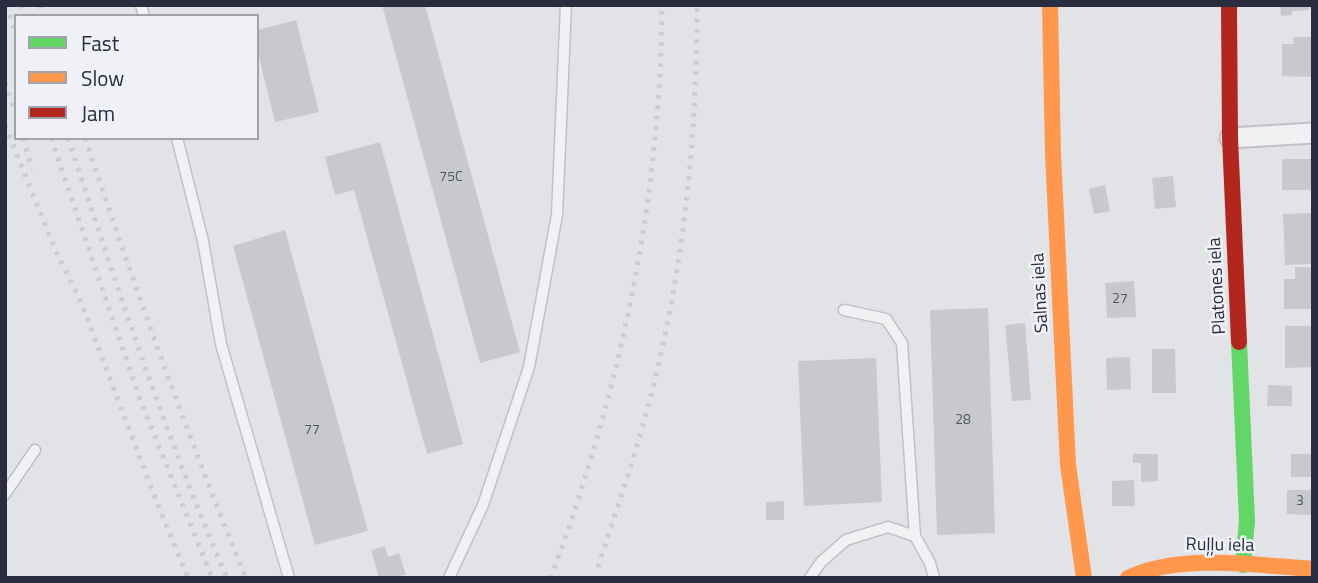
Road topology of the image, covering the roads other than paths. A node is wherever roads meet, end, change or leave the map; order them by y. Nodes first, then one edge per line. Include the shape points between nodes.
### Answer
1 (566, 5) edge
2 (1050, 5) edge
3 (1229, 5) edge
4 (1313, 132) edge
5 (1230, 138) junction
6 (178, 140) edge
7 (844, 310) dead end
8 (35, 450) dead end
9 (5, 494) edge
10 (915, 536) junction
11 (1243, 565) junction
12 (1313, 569) edge
13 (289, 578) edge
14 (449, 578) edge
15 (810, 578) edge
16 (934, 578) edge
17 (1084, 578) edge
18 (1128, 578) edge

1 - 14 lane via 557,215 529,367 482,505
2 - 17 street, Salnas iela via 1068,465
3 - 5 street, Platones iela
4 - 5 street
5 - 11 street, Platones iela via 1247,521
6 - 13 lane via 203,241 221,344
7 - 10 lane via 886,319 902,343
8 - 9 lane
10 - 15 lane via 888,527 846,540
10 - 16 lane
11 - 12 street, Ruļļu iela
11 - 18 street, Ruļļu iela via 1175,565

